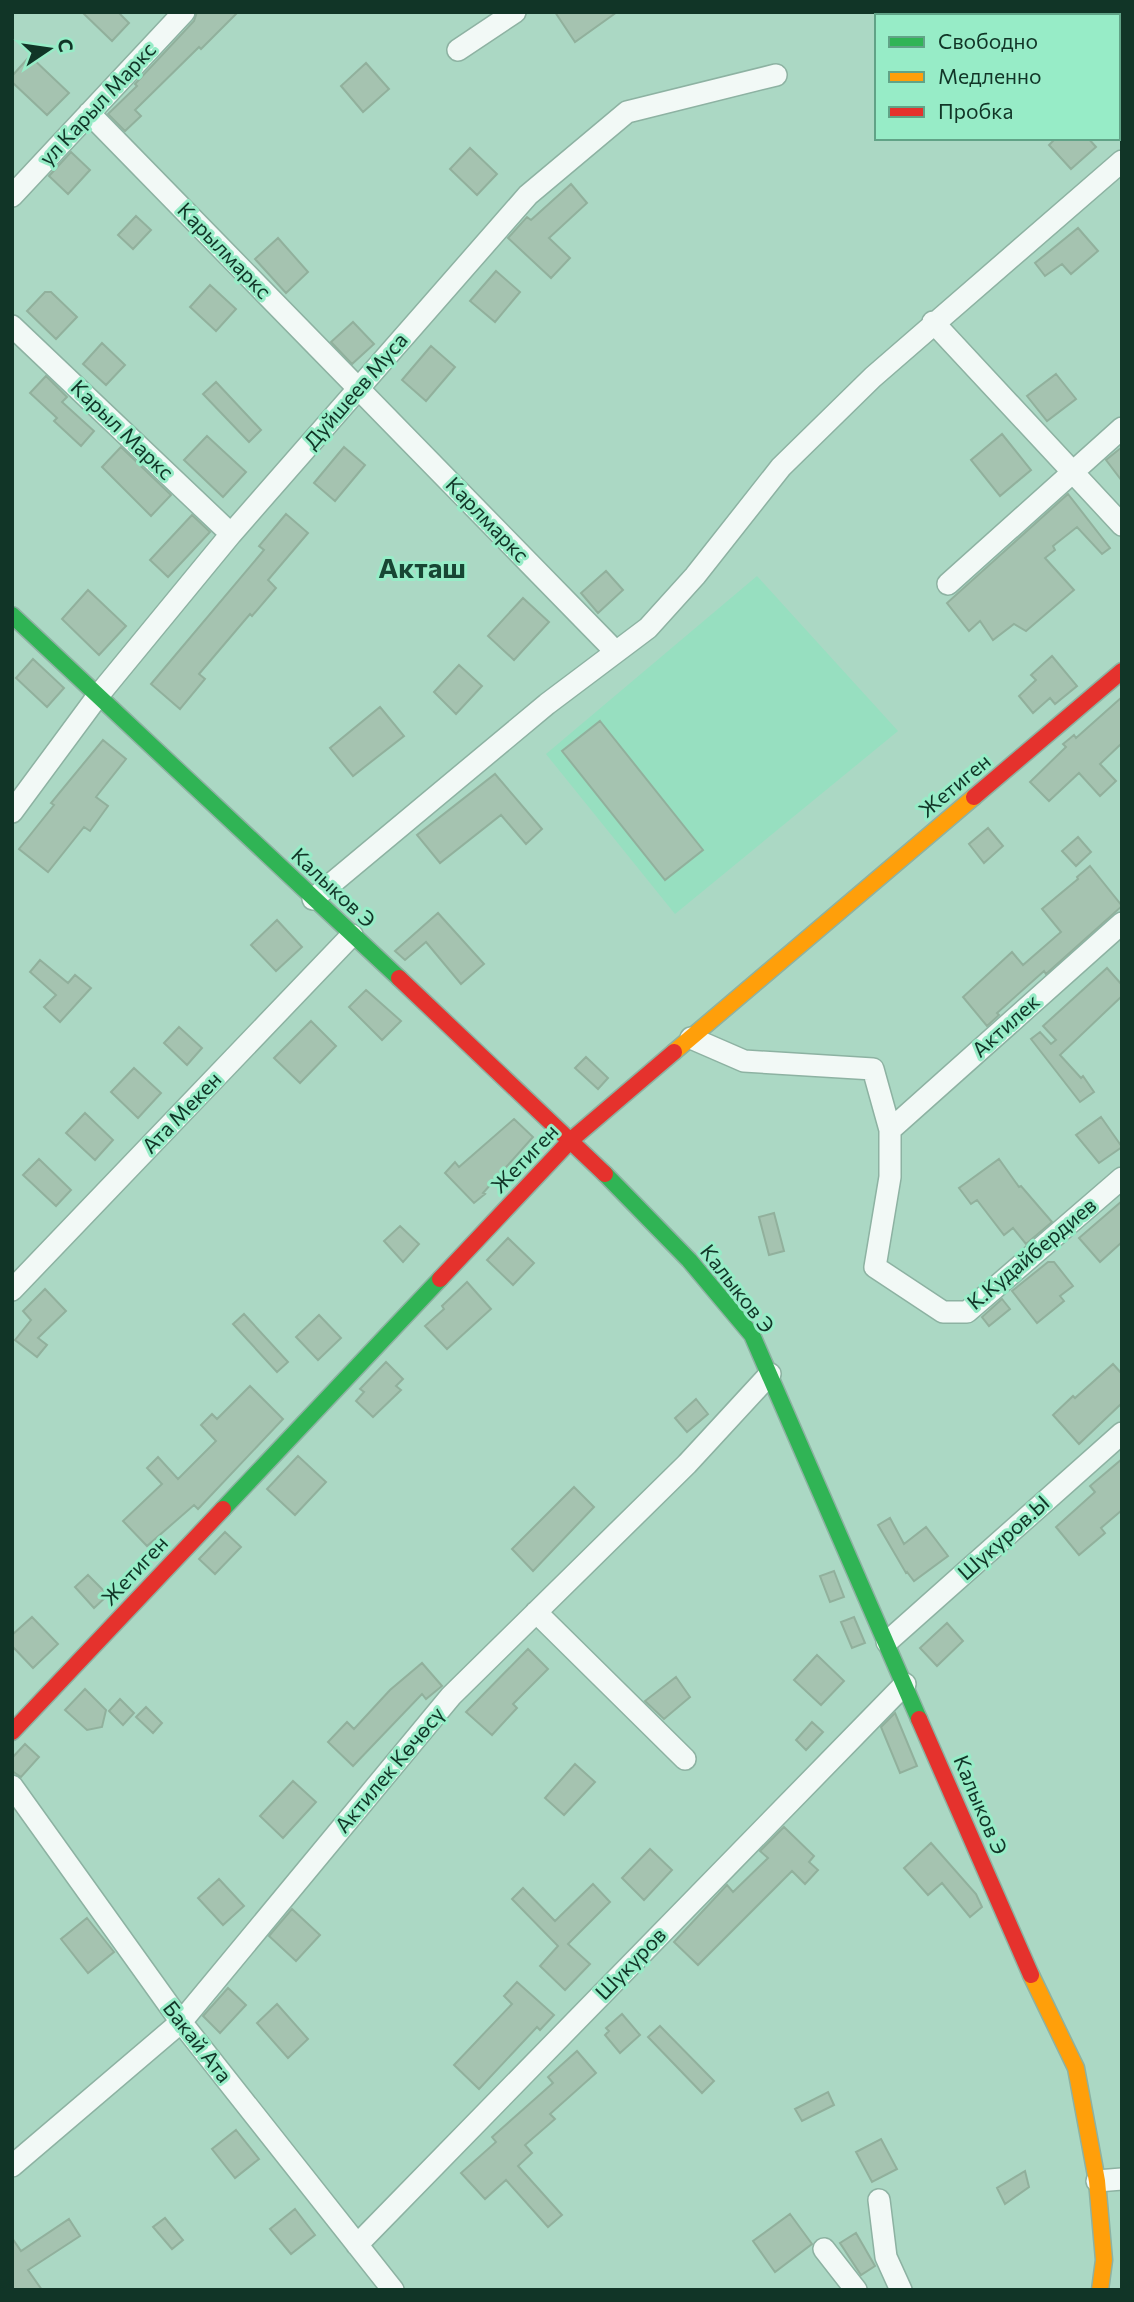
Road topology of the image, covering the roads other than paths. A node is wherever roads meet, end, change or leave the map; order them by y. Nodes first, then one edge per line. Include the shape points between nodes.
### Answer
1 (184, 12) edge
2 (515, 12) edge
3 (458, 50) dead end
4 (776, 75) dead end
5 (89, 113) junction
6 (1122, 161) edge
7 (12, 196) edge
8 (933, 322) junction
9 (12, 326) edge
10 (359, 388) junction
11 (1122, 428) edge
12 (1073, 472) junction
13 (1122, 526) edge
14 (231, 534) junction
15 (948, 584) dead end
16 (12, 615) edge
17 (616, 652) junction
18 (1122, 671) edge
19 (97, 697) junction
20 (12, 812) edge
21 (313, 899) junction
22 (1122, 923) edge
23 (352, 935) junction
24 (691, 1038) junction
25 (890, 1130) junction
26 (571, 1140) junction
27 (1122, 1178) edge
28 (12, 1290) edge
29 (770, 1374) junction
30 (1122, 1433) edge
31 (536, 1612) junction
32 (887, 1642) junction
33 (905, 1684) junction
34 (12, 1732) edge
35 (685, 1759) dead end
36 (12, 1786) edge
37 (181, 2022) junction
38 (12, 2166) edge
39 (1109, 2180) edge
40 (880, 2200) dead end
41 (357, 2245) junction
42 (824, 2249) dead end
43 (393, 2290) edge
44 (856, 2290) edge
45 (901, 2290) edge
46 (1100, 2290) edge

1 - 5 street, ул Карыл Маркс
2 - 3 street
4 - 10 street, Дуйшеев Муса via 627,112 528,195
5 - 7 street, ул Карыл Маркс
5 - 10 street, Карылмаркс
6 - 8 street
8 - 12 street
8 - 17 street via 781,467 695,576 648,628
9 - 14 street, Карыл Маркс
10 - 14 street, Дуйшеев Муса
10 - 17 street, Карлмаркс
11 - 12 street
12 - 13 street
12 - 15 street
14 - 19 street, Дуйшеев Муса
16 - 19 street, Калыков Э
17 - 21 street
18 - 24 street, Жетиген
19 - 20 street, Дуйшеев Муса
19 - 21 street, Калыков Э
21 - 23 street, Калыков Э
22 - 25 street, Актилек
23 - 26 street, Калыков Э
23 - 28 street, Ата Мекен
24 - 25 street, К.Кудайбердиев via 744,1061 873,1069
24 - 26 street, Жетиген
25 - 27 street, К.Кудайбердиев via 890,1177 876,1267 943,1312 967,1312
26 - 29 street, Калыков Э via 697,1269 752,1335
26 - 34 street, Жетиген
29 - 31 street, Актилек Көчөсү via 687,1464
29 - 32 street, Калыков Э
30 - 32 street, Шукуров.Ы
31 - 35 street
31 - 37 street, Актилек Көчөсү via 451,1696
32 - 33 street, Калыков Э
33 - 39 street, Калыков Э via 1028,1971 1076,2068
33 - 41 street, Шукуров
36 - 37 street, Бакай Ата
37 - 38 street, Актилек Көчөсү
37 - 41 street, Бакай Ата
39 - 46 street, Калыков Э
40 - 45 street via 886,2258
41 - 43 street, Бакай Ата
42 - 44 street

